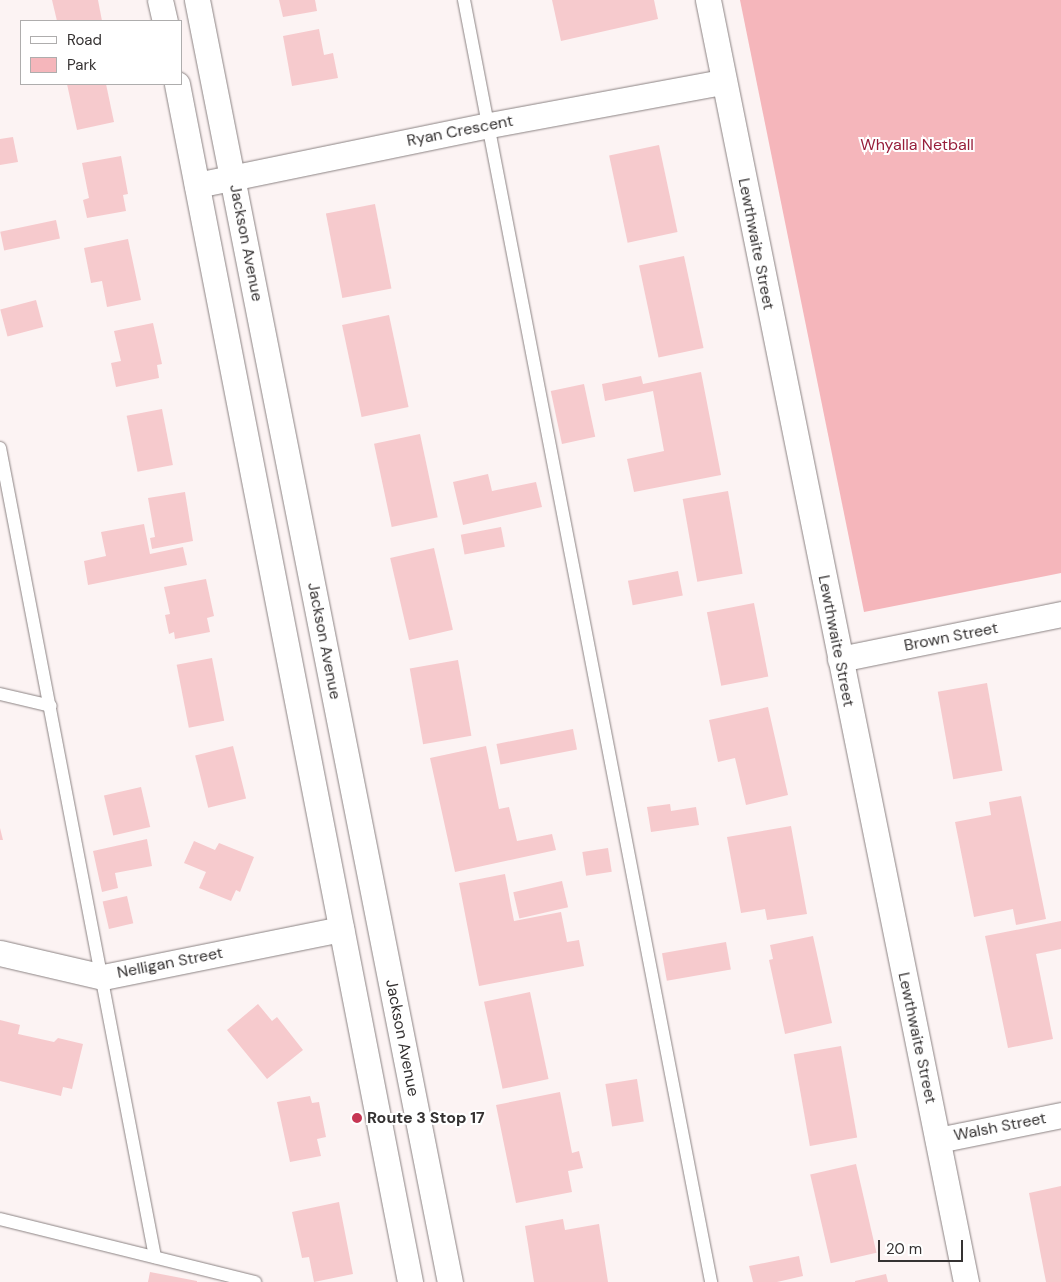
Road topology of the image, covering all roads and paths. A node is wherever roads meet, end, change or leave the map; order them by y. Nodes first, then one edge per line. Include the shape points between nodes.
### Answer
1 (160, 0) edge
2 (197, 0) edge
3 (464, 0) edge
4 (708, 0) edge
5 (165, 20) edge
6 (723, 82) junction
7 (177, 85) edge
8 (490, 125) junction
9 (233, 178) junction
10 (197, 185) junction
11 (0, 448) edge
12 (1061, 614) edge
13 (840, 659) junction
14 (0, 694) edge
15 (51, 706) junction
16 (341, 929) junction
17 (0, 953) edge
18 (103, 977) junction
19 (1061, 1115) edge
20 (938, 1140) junction
21 (0, 1219) edge
22 (155, 1257) junction
23 (255, 1282) edge
24 (410, 1282) edge
25 (450, 1282) edge
26 (711, 1282) edge
27 (966, 1282) edge

1 - 5 street
2 - 9 street, Jackson Avenue
3 - 8 lane
4 - 6 street, Lewthwaite Street
6 - 8 street, Ryan Crescent
6 - 13 street, Lewthwaite Street
7 - 10 street
8 - 9 street, Ryan Crescent
8 - 26 lane
9 - 10 street, Ryan Crescent
9 - 25 street, Jackson Avenue
10 - 16 street
11 - 15 lane
12 - 13 street, Brown Street
13 - 20 street, Lewthwaite Street
14 - 15 lane
15 - 18 lane
16 - 18 street, Nelligan Street
16 - 24 street
17 - 18 street, Nelligan Street
18 - 22 lane
19 - 20 street, Walsh Street
20 - 27 street, Lewthwaite Street
21 - 22 lane
22 - 23 lane

